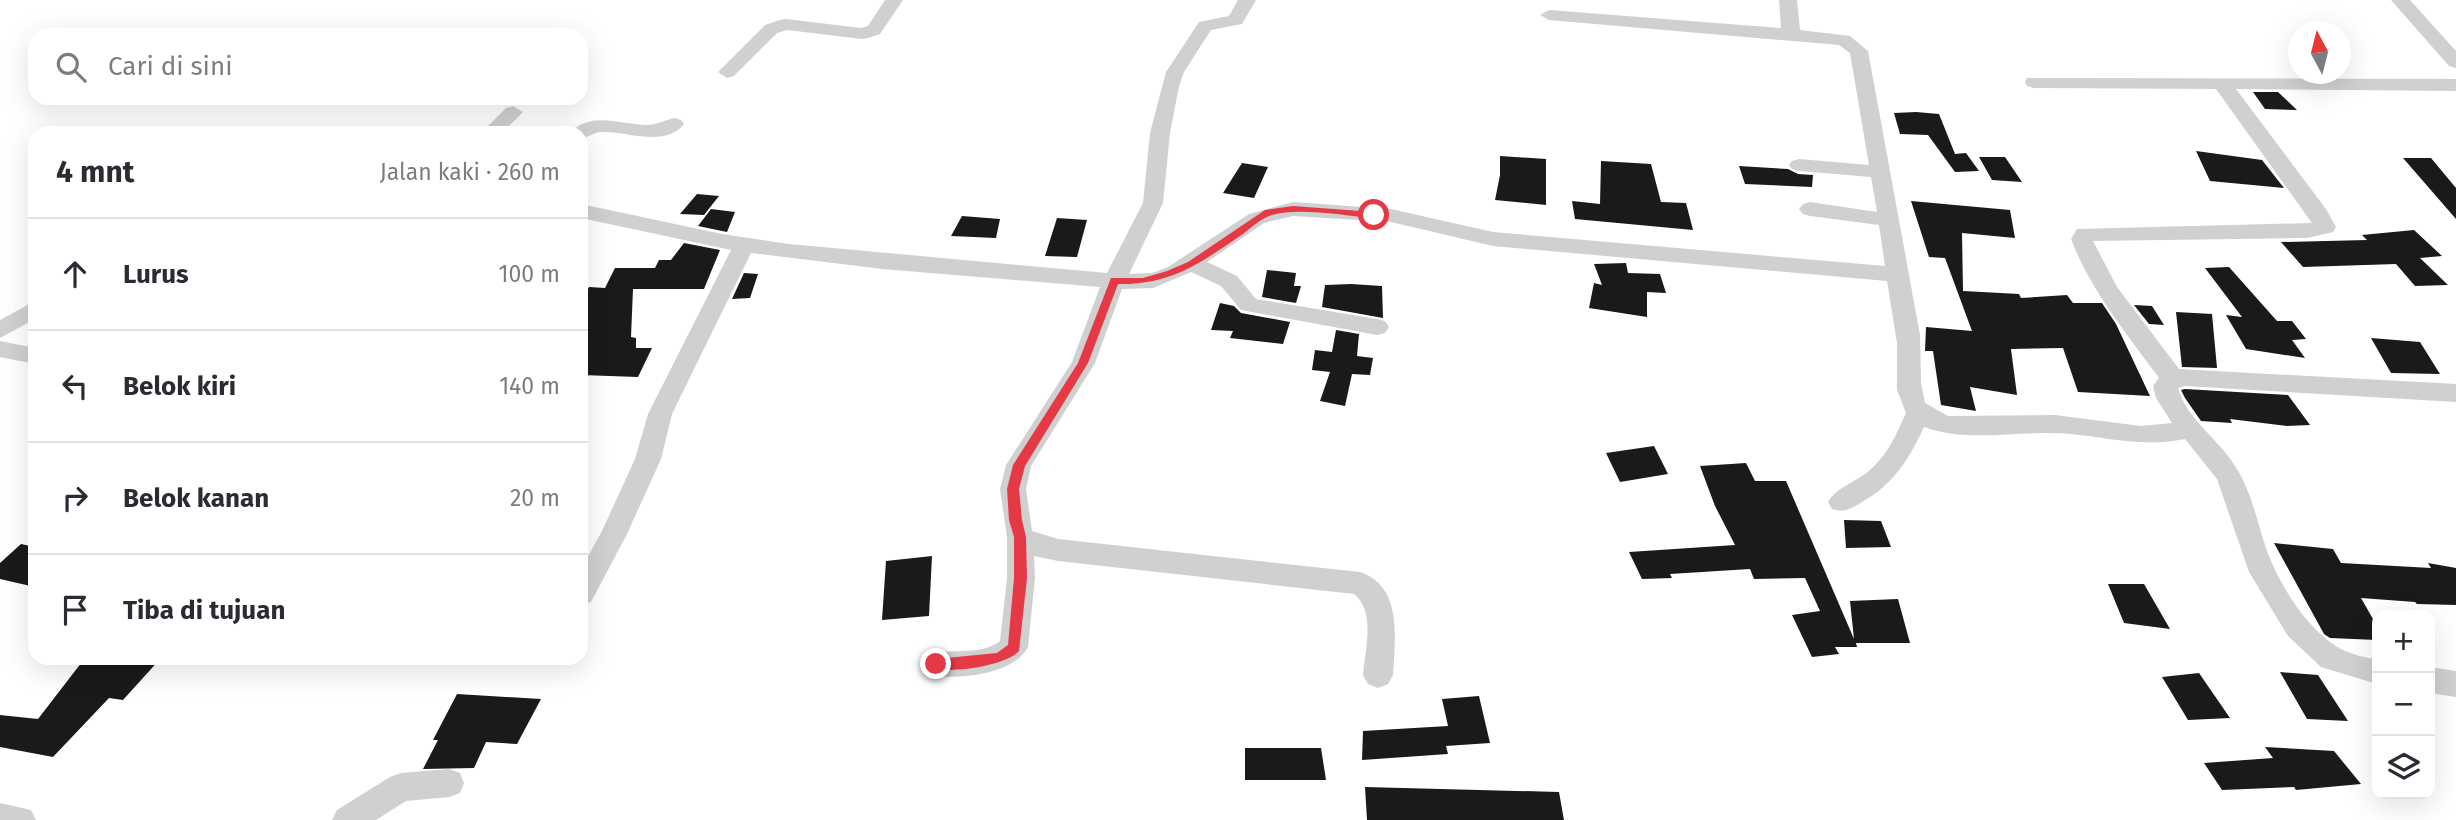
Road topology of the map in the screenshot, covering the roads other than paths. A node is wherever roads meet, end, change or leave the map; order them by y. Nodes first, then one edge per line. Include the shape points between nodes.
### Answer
1 (894, 0) edge
2 (1247, 0) edge
3 (1788, 0) edge
4 (2400, 0) edge
5 (1549, 15) dead end
6 (1791, 34) junction
7 (2456, 62) edge
8 (727, 72) dead end
9 (2034, 82) dead end
10 (2222, 84) junction
11 (2456, 85) edge
12 (513, 112) dead end
13 (674, 124) dead end
14 (498, 126) edge
15 (588, 130) edge
16 (1799, 165) dead end
17 (1882, 172) junction
18 (1810, 209) dead end
19 (588, 212) edge
20 (1888, 220) junction
21 (744, 245) junction
22 (1192, 264) junction
23 (1895, 274) junction
24 (1114, 281) junction
25 (28, 313) edge
26 (1377, 327) dead end
27 (0, 330) edge
28 (0, 349) edge
29 (28, 355) edge
30 (2173, 379) junction
31 (2456, 393) edge
32 (1919, 412) junction
33 (2191, 429) junction
34 (1841, 502) dead end
35 (1020, 537) junction
36 (588, 581) edge
37 (936, 664) dead end
38 (2372, 671) edge
39 (1378, 676) dead end
40 (2435, 681) edge
41 (2456, 684) edge
42 (449, 783) dead end
43 (0, 818) edge
44 (20, 820) edge
45 (348, 820) edge

1 - 8 street via 869,33 786,24 775,27
2 - 24 street via 1236,20 1205,26 1175,72 1160,133 1153,203
3 - 6 street
4 - 7 street
5 - 6 street
6 - 17 street via 1844,40 1859,51
9 - 10 street
10 - 11 street
10 - 30 street via 2325,228 2085,234 2082,239 2095,265
12 - 14 street
13 - 15 street via 642,132 599,125
16 - 17 street
17 - 20 street
18 - 20 street
19 - 21 street
20 - 23 street
21 - 24 street via 921,266
21 - 36 street via 660,414 648,459
22 - 23 street via 1258,216 1293,209 1404,218 1460,235 1583,249 1775,260
22 - 24 street via 1158,278
22 - 26 street via 1229,281 1249,305
23 - 32 street via 1909,338 1911,401
24 - 35 street via 1083,363 1019,465 1013,489
25 - 27 street
28 - 29 street
30 - 31 street
30 - 33 street via 2165,386 2167,394
32 - 33 street via 1948,425 2054,424 2141,435
32 - 34 street via 1893,466 1872,485
33 - 38 street via 2225,471 2266,579 2312,643 2329,657
35 - 37 street via 1014,647 998,658
35 - 39 street via 1058,550 1360,583 1371,589 1378,601
40 - 41 street
42 - 45 street via 401,787
43 - 44 street

